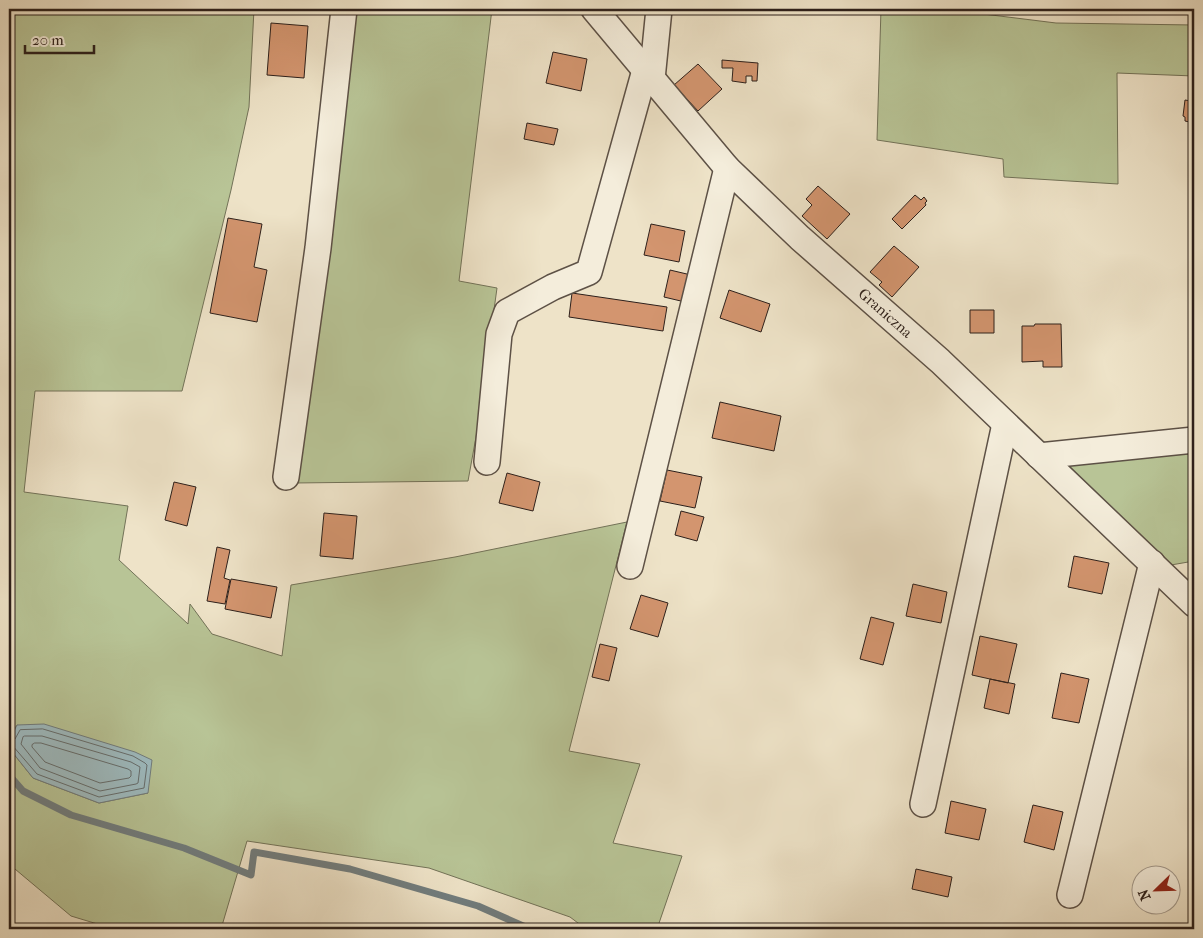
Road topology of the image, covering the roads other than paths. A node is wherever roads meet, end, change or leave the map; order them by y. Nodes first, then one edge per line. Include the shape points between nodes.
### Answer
1 (344, 9) edge
2 (594, 9) edge
3 (659, 9) edge
4 (648, 75) junction
5 (728, 168) junction
6 (1005, 424) junction
7 (1194, 440) edge
8 (1039, 456) junction
9 (487, 462) dead end
10 (286, 477) dead end
11 (1152, 563) junction
12 (630, 566) dead end
13 (1194, 604) edge
14 (923, 804) dead end
15 (1070, 896) dead end

1 - 10 street via 318,248
2 - 4 street, Graniczna
3 - 4 street
4 - 5 street, Graniczna
4 - 9 street via 589,272 507,312 499,334
5 - 6 street, Graniczna via 800,238 940,361
5 - 12 street
6 - 8 street, Graniczna
6 - 14 street
7 - 8 street
8 - 11 street, Graniczna
11 - 13 street, Graniczna
11 - 15 street

